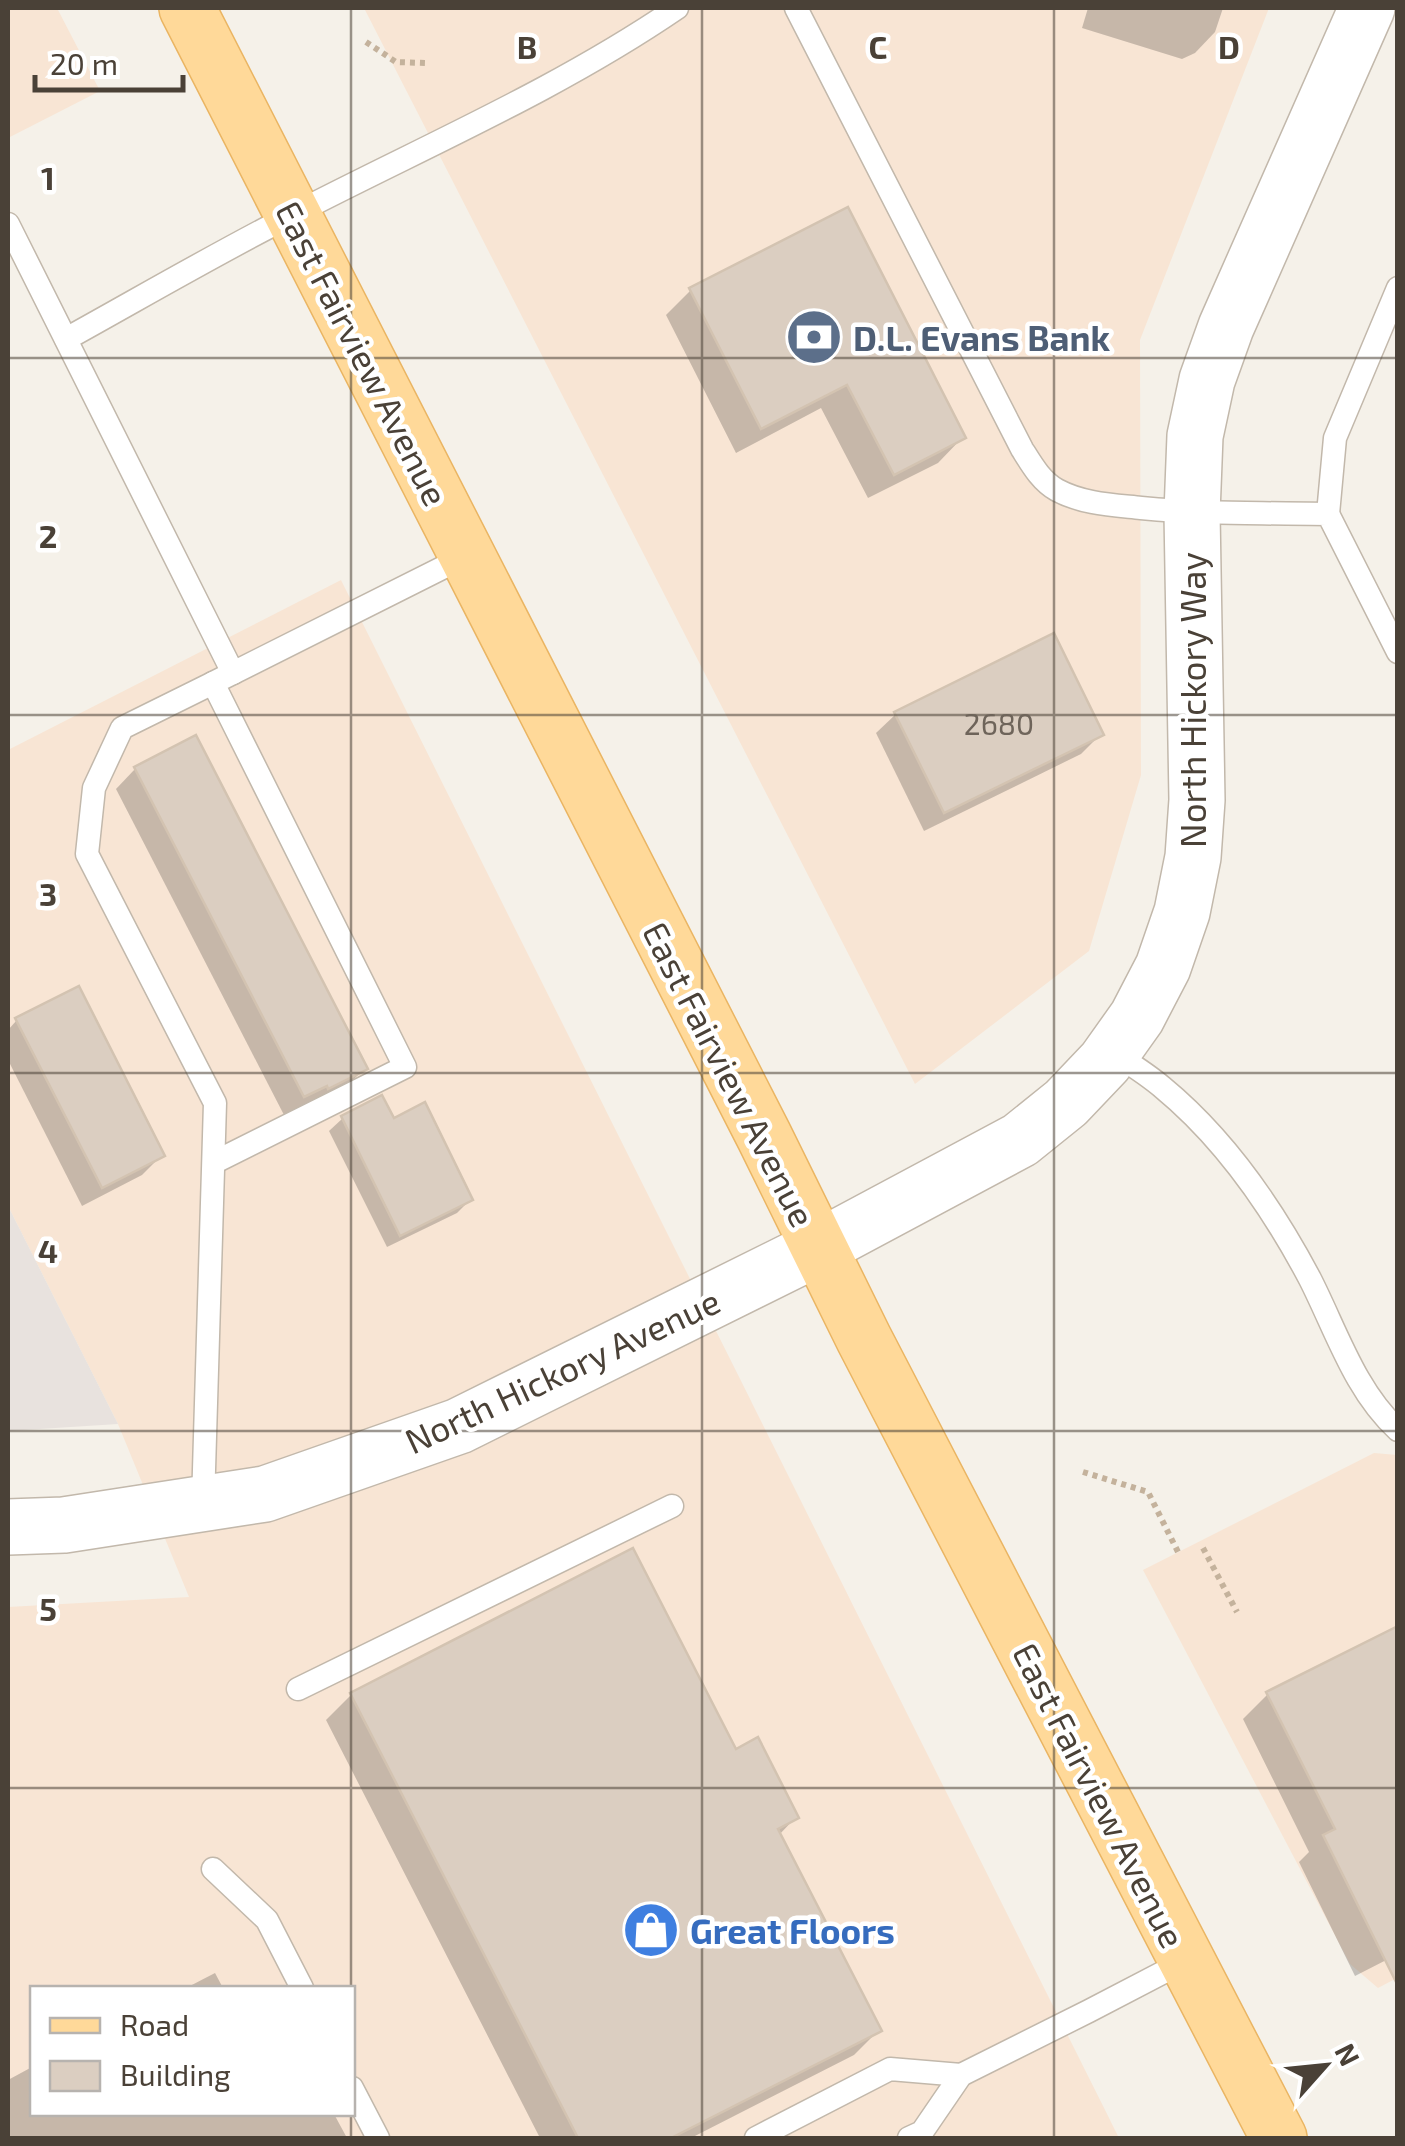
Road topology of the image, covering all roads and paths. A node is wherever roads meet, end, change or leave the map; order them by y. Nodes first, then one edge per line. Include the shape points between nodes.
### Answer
1 (187, 8) edge
2 (677, 8) edge
3 (796, 8) edge
4 (1367, 8) edge
5 (366, 42) dead end
6 (426, 63) dead end
7 (293, 214) junction
8 (8, 224) edge
9 (1398, 288) edge
10 (66, 339) junction
11 (1192, 513) junction
12 (1328, 514) junction
13 (466, 556) junction
14 (1398, 652) edge
15 (223, 678) junction
16 (1112, 1052) junction
17 (215, 1162) junction
18 (818, 1248) junction
19 (1398, 1430) edge
20 (1083, 1472) dead end
21 (203, 1504) junction
22 (672, 1506) dead end
23 (8, 1527) edge
24 (1203, 1548) dead end
25 (1180, 1554) dead end
26 (1237, 1612) dead end
27 (298, 1690) dead end
28 (214, 1869) dead end
29 (1185, 1960) junction
30 (301, 1986) edge
31 (961, 2075) junction
32 (355, 2094) edge
33 (378, 2138) edge
34 (756, 2138) edge
35 (909, 2138) edge
36 (1279, 2138) edge

1 - 7 main road, East Fairview Avenue
2 - 7 lane via 512,106
3 - 11 lane via 1034,468 1057,490 1104,505
4 - 11 street, North Hickory Way via 1207,380 1195,436
5 - 6 path via 396,62
7 - 10 lane
7 - 13 main road, East Fairview Avenue
8 - 10 lane
9 - 12 lane via 1336,438
10 - 15 lane
11 - 12 lane
11 - 16 street, North Hickory Way via 1193,856 1163,967
12 - 14 lane
13 - 15 lane
13 - 18 main road, East Fairview Avenue
15 - 17 lane via 122,728 94,788 87,854 215,1103
15 - 17 lane via 405,1067
16 - 18 street, North Hickory Way via 1066,1103 1020,1140
16 - 19 lane via 1162,1087 1239,1168 1308,1276 1360,1382
17 - 21 lane
18 - 21 street, North Hickory Avenue via 459,1426 265,1494
18 - 29 main road, East Fairview Avenue
20 - 25 path via 1148,1492
21 - 23 street, North Hickory Avenue
22 - 27 lane
24 - 26 path
28 - 30 lane via 267,1920
29 - 31 lane
29 - 36 main road, East Fairview Avenue
31 - 34 lane via 890,2069
31 - 35 lane via 922,2132
32 - 33 lane

